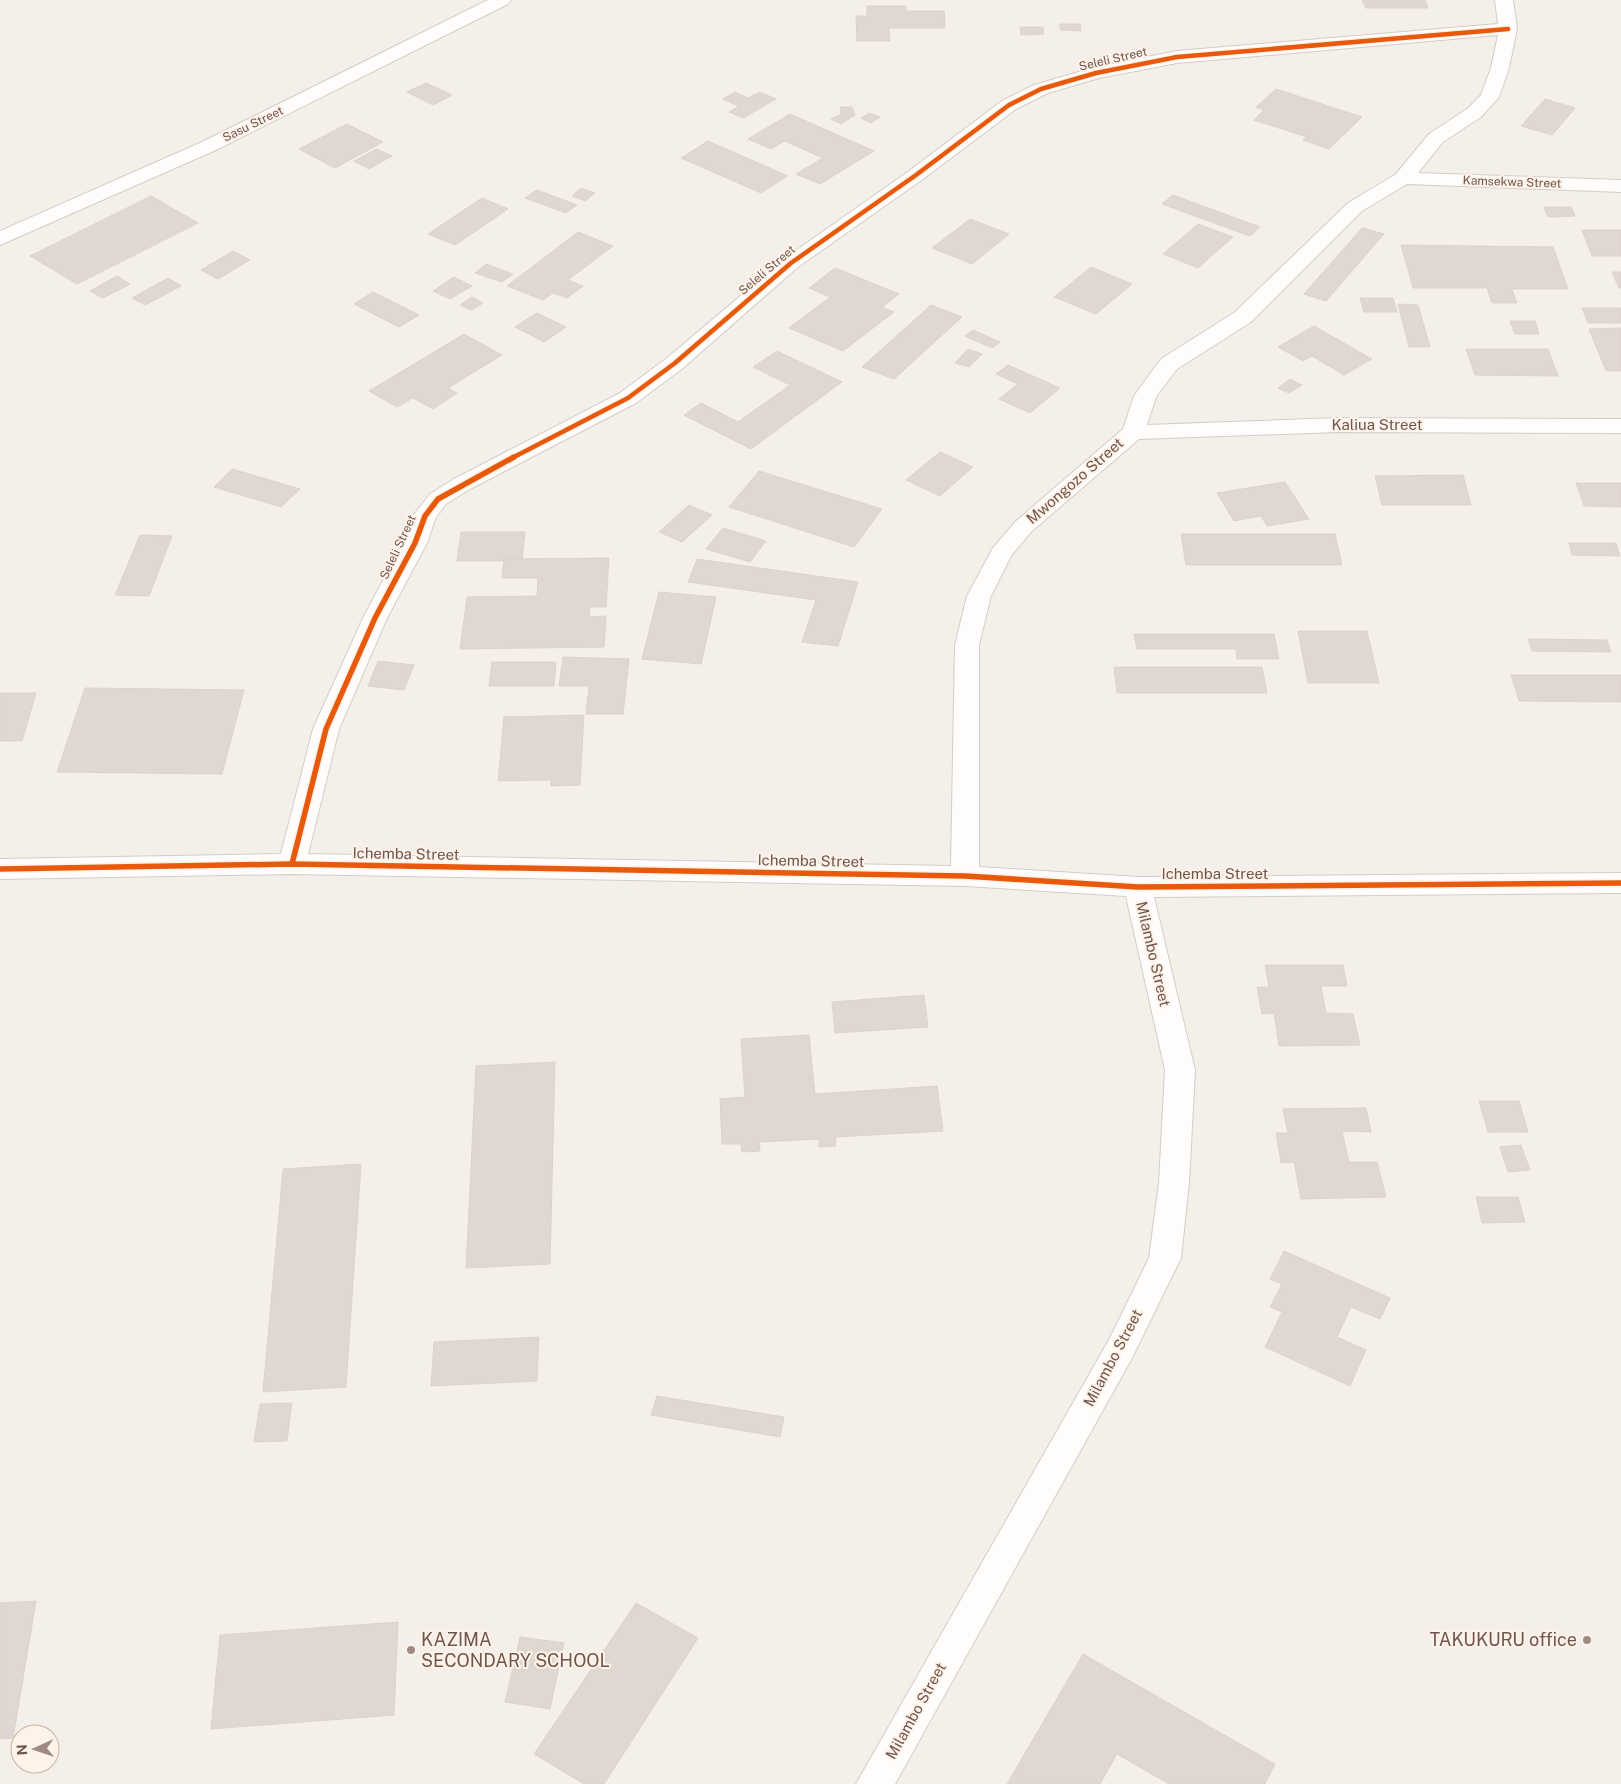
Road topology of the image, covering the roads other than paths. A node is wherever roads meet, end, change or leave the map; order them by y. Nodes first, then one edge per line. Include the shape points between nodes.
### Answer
1 (502, 0) edge
2 (1504, 0) edge
3 (1508, 29) junction
4 (1403, 178) junction
5 (1621, 186) edge
6 (0, 239) edge
7 (1621, 426) edge
8 (1133, 432) junction
9 (292, 864) junction
10 (0, 869) edge
11 (965, 876) junction
12 (1621, 883) edge
13 (1138, 887) junction
14 (875, 1784) edge

1 - 6 street, Sasu Street via 209,146
2 - 3 street, Mwongozo Street
3 - 4 street, Mwongozo Street via 1490,97 1474,113 1436,138
3 - 9 street, Seleli Street via 1177,57 1086,75 1040,89 1009,105 792,264 675,363 628,398 438,499 425,516 415,543 375,618 326,729
4 - 5 street, Kamsekwa Street
4 - 8 street, Mwongozo Street via 1355,207 1243,317 1169,364 1145,396
7 - 8 street, Kaliua Street via 1338,425
8 - 11 street, Mwongozo Street via 1022,527 1001,553 979,596 967,646
9 - 10 street, Ichemba Street
9 - 11 street, Ichemba Street
11 - 13 street, Ichemba Street
12 - 13 street, Ichemba Street
13 - 14 street, Milambo Street via 1180,1070 1174,1183 1165,1258 1116,1357

